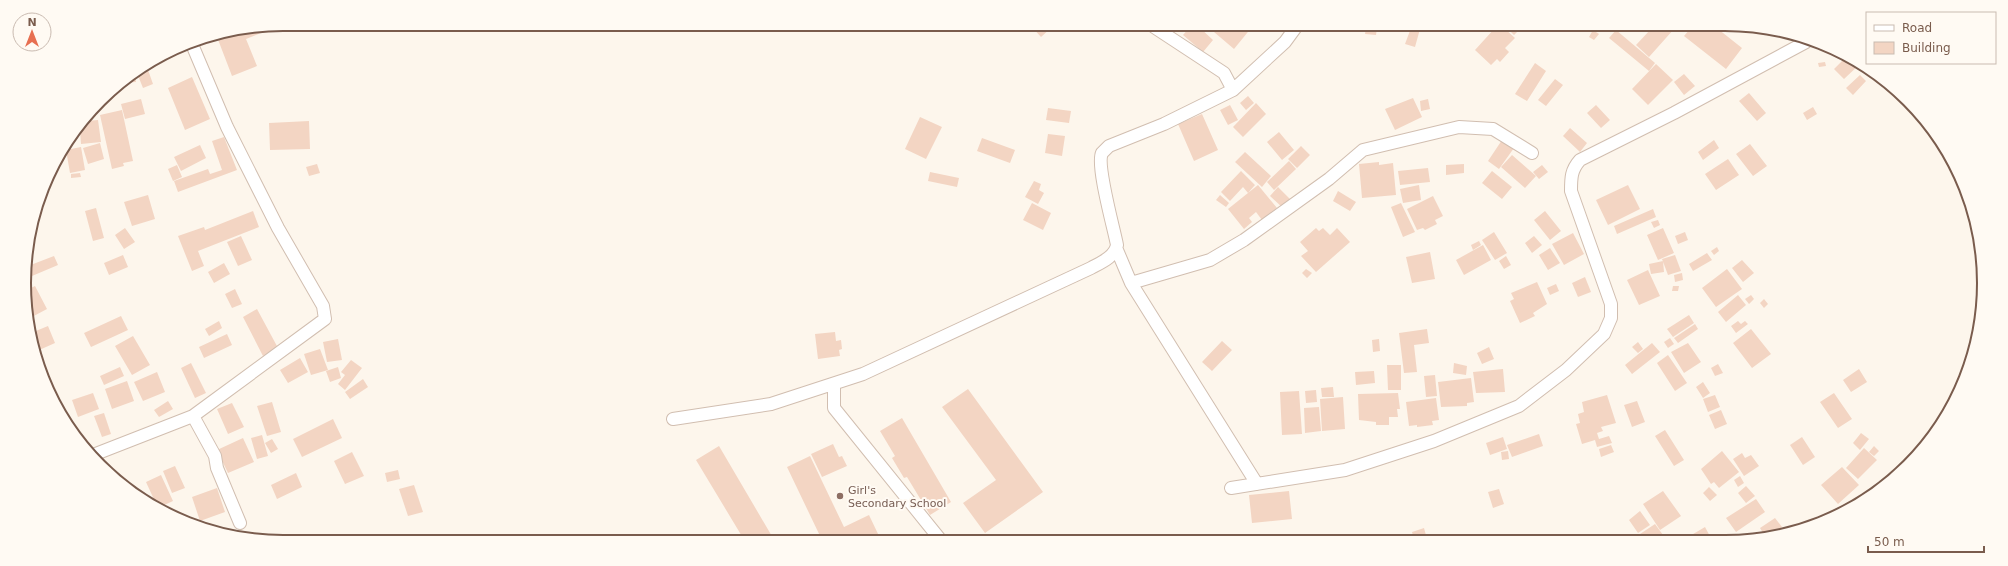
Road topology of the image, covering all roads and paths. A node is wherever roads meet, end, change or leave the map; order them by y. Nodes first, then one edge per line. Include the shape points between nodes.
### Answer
1 (1160, 31) edge
2 (1293, 31) edge
3 (1803, 43) edge
4 (193, 47) edge
5 (1233, 90) junction
6 (1532, 153) dead end
7 (1117, 250) junction
8 (1131, 283) junction
9 (834, 384) junction
10 (193, 416) junction
11 (673, 419) dead end
12 (98, 453) edge
13 (1257, 484) junction
14 (1231, 488) dead end
15 (240, 523) dead end
16 (937, 535) edge

1 - 5 street via 1224,73
2 - 5 street via 1285,42
3 - 13 street via 1580,160 1574,167 1571,191 1611,304 1611,318 1604,334 1566,370 1519,406 1434,441 1345,470
4 - 10 street via 226,127 278,228 323,306 325,319
5 - 7 street via 1164,124 1109,146 1102,153 1104,182
6 - 8 street via 1493,129 1458,127 1363,150 1329,179 1244,240 1210,260
7 - 8 street
7 - 9 street via 1090,268 912,353
8 - 13 street
9 - 11 street via 771,404
9 - 16 street via 834,408
10 - 12 street
10 - 15 street via 216,456 217,468
13 - 14 street

